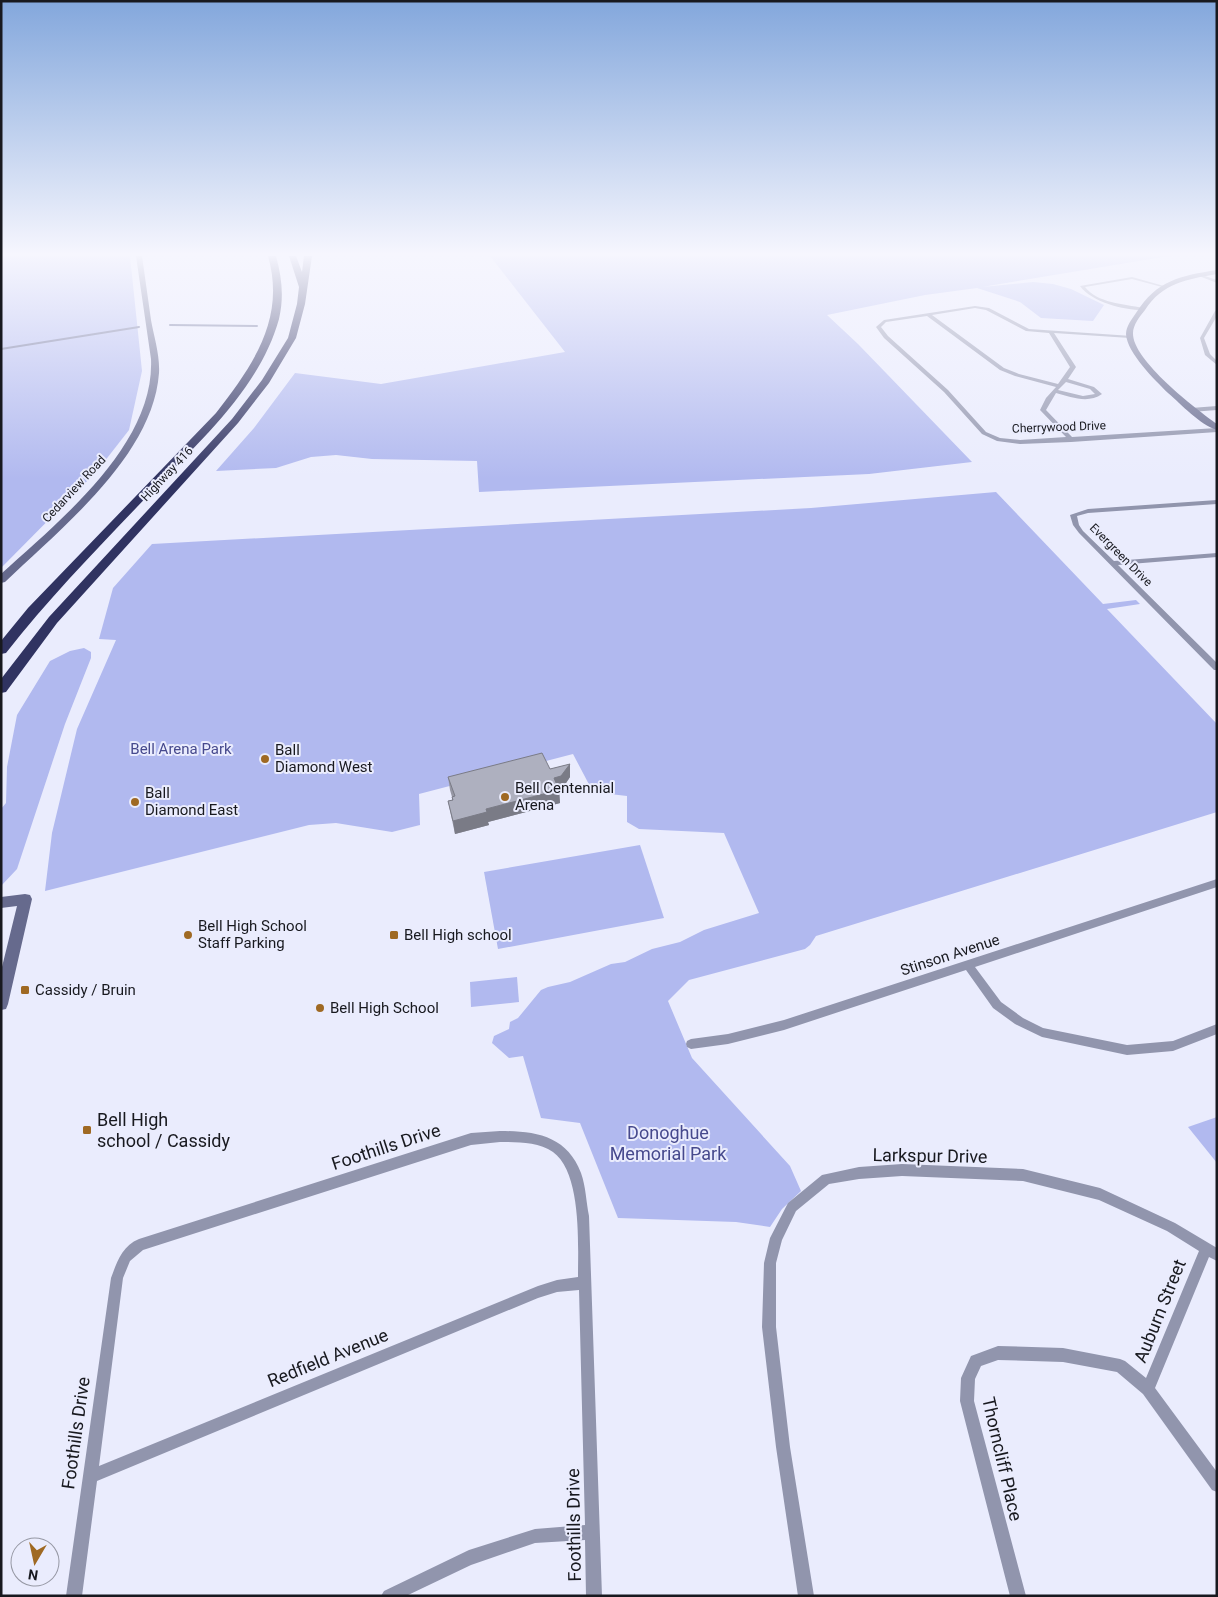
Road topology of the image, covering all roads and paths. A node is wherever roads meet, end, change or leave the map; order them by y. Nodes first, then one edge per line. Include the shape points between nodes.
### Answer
1 (151, 331) edge
2 (270, 331) edge
3 (294, 331) edge
4 (881, 331) edge
5 (950, 331) edge
6 (1040, 331) edge
7 (1130, 331) edge
8 (1206, 331) edge
9 (1051, 332) junction
10 (1130, 337) junction
11 (1217, 364) edge
12 (1066, 380) junction
13 (1060, 386) junction
14 (1056, 391) junction
15 (1217, 408) edge
16 (1191, 410) junction
17 (1217, 429) edge
18 (1071, 440) junction
19 (1217, 502) edge
20 (1217, 555) edge
21 (1114, 563) junction
22 (1, 580) edge
23 (1, 650) edge
24 (1217, 668) edge
25 (1, 689) edge
26 (1217, 883) edge
27 (1, 903) edge
28 (968, 965) junction
29 (1, 1004) edge
30 (1217, 1029) edge
31 (691, 1044) dead end
32 (1211, 1251) edge
33 (584, 1282) junction
34 (1148, 1389) junction
35 (89, 1477) junction
36 (1217, 1485) edge
37 (592, 1532) junction
38 (74, 1596) edge
39 (389, 1596) edge
40 (594, 1596) edge
41 (806, 1596) edge
42 (1018, 1596) edge

1 - 22 main road, Cedarview Road via 156,373 143,418 116,463
2 - 23 highway, Highway 416 via 261,352 219,415 32,611
3 - 25 highway, Highway 416 via 281,359 256,396 52,620
4 - 18 street, Cherrywood Drive via 946,391 984,433 999,440 1020,442
5 - 13 street via 1002,369
6 - 9 street, Cherrywood Drive
7 - 10 main road
8 - 11 street via 1202,338 1203,347
9 - 10 street, Cherrywood Drive
9 - 12 street via 1073,367
10 - 16 main road via 1150,368
12 - 13 street
12 - 14 street via 1092,388 1099,394 1092,398 1078,398
13 - 14 street
14 - 18 street via 1047,399 1043,410
15 - 16 street
16 - 17 main road
17 - 18 street, Cherrywood Drive
19 - 21 street, Evergreen Drive via 1088,511 1073,515 1081,532
20 - 21 street
21 - 24 street, Evergreen Drive
26 - 28 street, Stinson Avenue
27 - 29 main road via 25,899
28 - 30 street via 997,1005 1042,1032 1127,1050 1173,1046
28 - 31 street, Stinson Avenue via 784,1025 728,1039
32 - 34 street, Auburn Street
32 - 41 street, Larkspur Drive via 1171,1227 1100,1194 1023,1176 902,1170 859,1173 826,1180 792,1206 776,1238 770,1263 769,1326 783,1448
33 - 35 street, Redfield Avenue via 538,1292
33 - 35 street, Foothills Drive via 583,1216 575,1172 552,1145 524,1136 471,1139 139,1245 125,1257 117,1278
33 - 37 street, Foothills Drive via 590,1382
34 - 36 street, Thorncliff Place
34 - 42 street, Thorncliff Place via 1120,1366 1063,1355 998,1353 976,1361 968,1378 967,1401
35 - 38 street, Foothills Drive
37 - 39 street via 535,1536 469,1558
37 - 40 street, Foothills Drive

